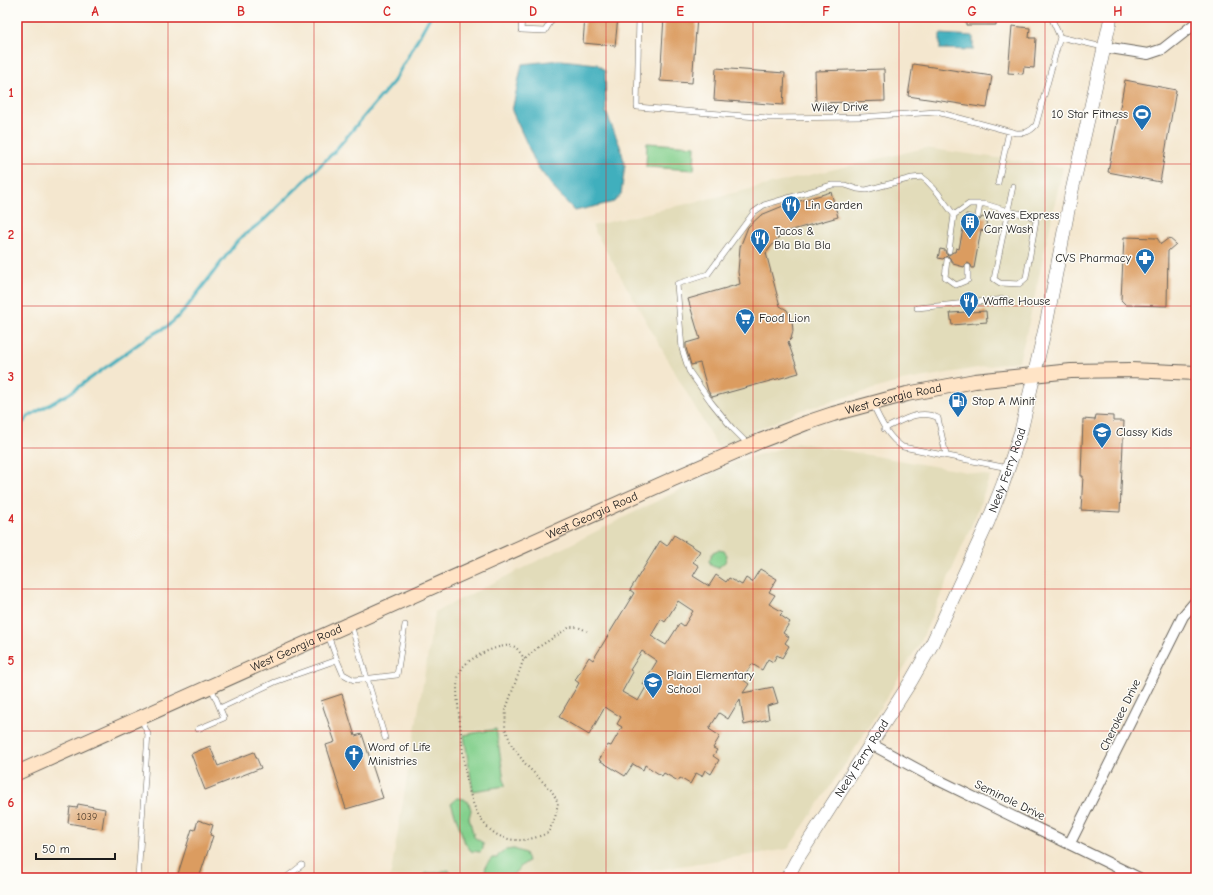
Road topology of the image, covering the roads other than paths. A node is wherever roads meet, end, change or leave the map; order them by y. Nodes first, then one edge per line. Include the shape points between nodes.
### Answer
1 (522, 17) edge
2 (551, 17) edge
3 (638, 17) edge
4 (1051, 17) edge
5 (1111, 17) edge
6 (1196, 23) edge
7 (1060, 37) junction
8 (1104, 47) junction
9 (1009, 131) junction
10 (998, 183) dead end
11 (1013, 186) dead end
12 (980, 204) junction
13 (1008, 211) junction
14 (954, 215) junction
15 (978, 216) dead end
16 (949, 251) dead end
17 (947, 260) dead end
18 (968, 267) dead end
19 (1006, 299) dead end
20 (917, 308) dead end
21 (1196, 373) edge
22 (1034, 374) junction
23 (872, 402) junction
24 (884, 428) junction
25 (750, 446) junction
26 (946, 455) junction
27 (1009, 468) junction
28 (1196, 601) edge
29 (351, 624) junction
30 (405, 625) dead end
31 (328, 634) junction
32 (337, 660) junction
33 (367, 679) junction
34 (211, 687) junction
35 (220, 708) junction
36 (141, 718) junction
37 (198, 729) dead end
38 (385, 738) dead end
39 (871, 744) junction
40 (17, 773) edge
41 (1070, 844) junction
42 (302, 866) dead end
43 (138, 878) edge
44 (288, 878) edge
45 (787, 878) edge
46 (1139, 878) edge

1 - 2 lane via 521,30 546,31
3 - 9 lane, Wiley Drive via 638,107 768,118 861,117 937,112
4 - 7 lane
5 - 8 street, Neely Ferry Road
6 - 8 street via 1162,49 1148,54
7 - 8 lane
7 - 9 lane, Wiley Drive via 1036,124 1024,133
8 - 22 street, Neely Ferry Road
9 - 10 lane
11 - 13 lane
12 - 13 lane
12 - 14 lane via 969,204
12 - 15 lane
13 - 13 lane via 1028,215 1036,220 1026,278 1019,284 1000,283 994,279
14 - 16 lane
14 - 25 lane via 928,181 922,178 912,178 866,190 832,185 764,205 754,212 708,274 677,284 682,349 689,371 732,428
17 - 18 lane via 945,277 956,285 968,280
19 - 20 lane
21 - 22 main road, West Georgia Road via 1086,370
22 - 23 main road, West Georgia Road via 975,380
22 - 27 street, Neely Ferry Road via 1021,431
23 - 24 lane
23 - 25 main road, West Georgia Road via 832,414
24 - 26 lane via 902,447
24 - 26 lane via 917,414 932,415 938,418
25 - 29 main road, West Georgia Road
26 - 27 lane
27 - 39 street, Neely Ferry Road via 988,522 931,646
28 - 41 street, Cherokee Drive via 1183,616
29 - 31 main road, West Georgia Road
29 - 33 lane
30 - 33 lane via 397,675
31 - 32 lane
31 - 34 main road, West Georgia Road
32 - 33 lane via 342,674 354,680
32 - 35 lane via 275,682
33 - 38 lane
34 - 35 lane
34 - 36 main road, West Georgia Road
35 - 37 lane via 224,718
36 - 40 main road, West Georgia Road
36 - 43 lane via 148,734
39 - 41 street, Seminole Drive via 930,776
39 - 45 street, Neely Ferry Road
41 - 46 street, Seminole Drive
42 - 44 lane

